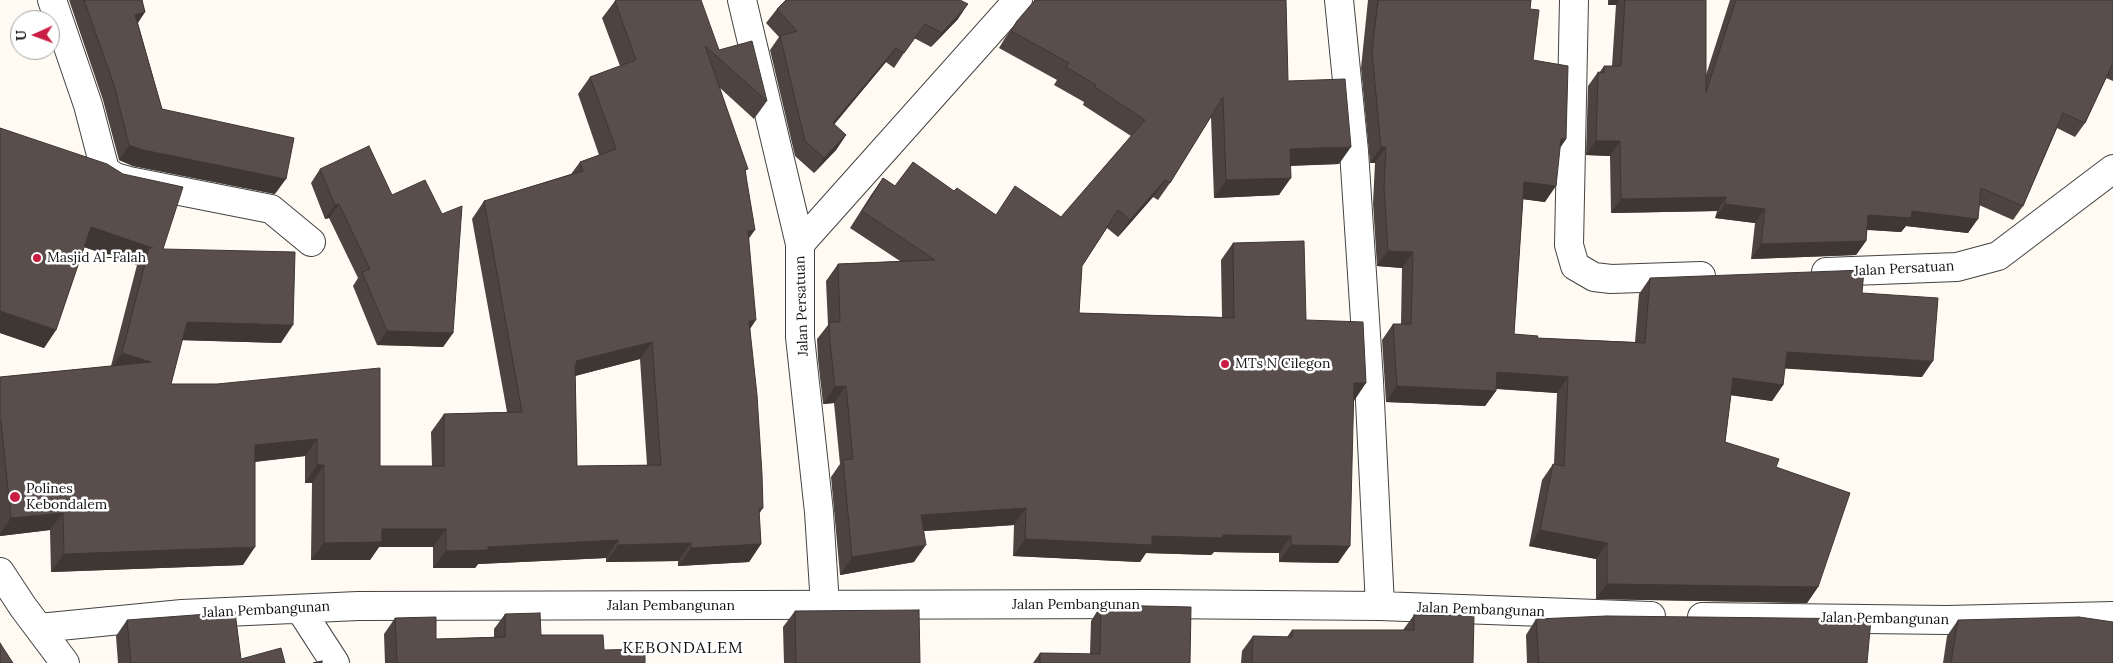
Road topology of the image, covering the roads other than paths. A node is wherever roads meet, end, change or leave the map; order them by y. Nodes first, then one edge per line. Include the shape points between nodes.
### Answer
1 (52, 0) edge
2 (742, 0) edge
3 (1018, 0) edge
4 (1340, 0) edge
5 (1574, 0) edge
6 (2113, 169) edge
7 (311, 242) dead end
8 (800, 244) junction
9 (1799, 273) edge
10 (1730, 276) edge
11 (4, 587) edge
12 (825, 605) junction
13 (1380, 606) junction
14 (300, 609) junction
15 (2113, 616) edge
16 (39, 628) junction
17 (65, 663) edge
18 (335, 663) edge

1 - 7 street via 88,105 105,170 114,177 271,210
2 - 8 street
3 - 8 street, Jalan Persatuan
4 - 13 street via 1354,151
5 - 10 street via 1569,246 1575,266 1594,277 1611,279
6 - 9 street, Jalan Persatuan via 1998,256 1957,267
8 - 12 street, Jalan Persatuan via 800,337 819,512
11 - 16 street
12 - 13 street, Jalan Pembangunan
12 - 14 street, Jalan Pembangunan via 358,606
13 - 15 street, Jalan Pembangunan via 1618,616 1947,620
14 - 16 street, Jalan Pembangunan via 182,614
14 - 18 street
16 - 17 street

